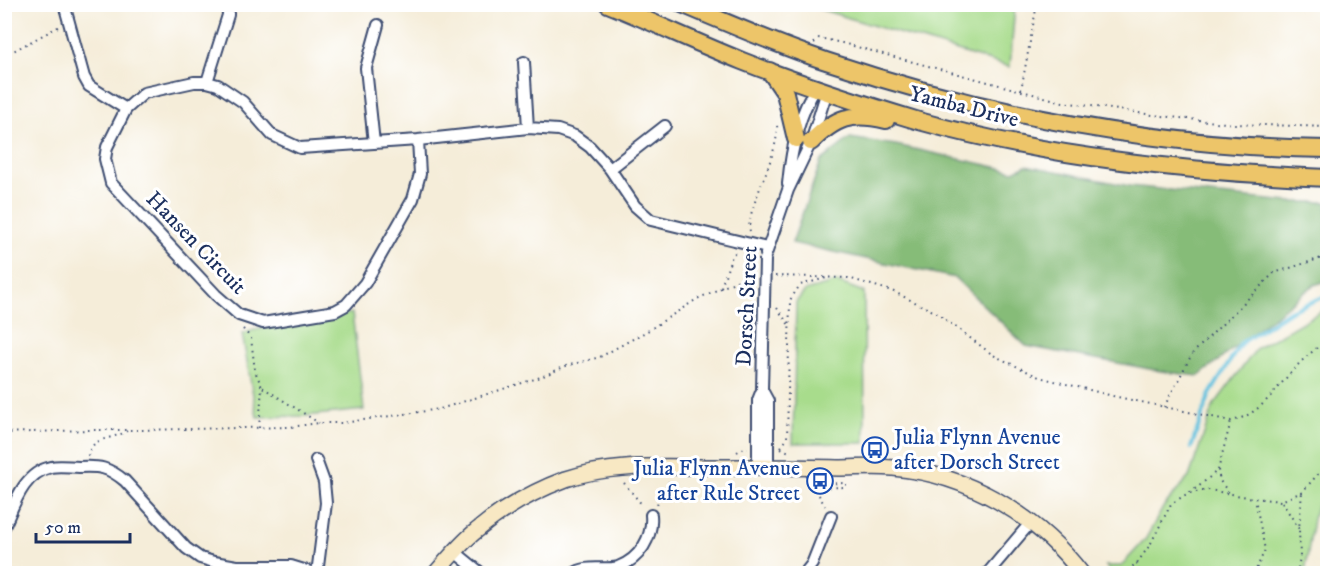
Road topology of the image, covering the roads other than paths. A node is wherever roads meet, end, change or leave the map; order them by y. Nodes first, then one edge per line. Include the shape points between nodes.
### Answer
1 (64, 4) edge
2 (228, 4) edge
3 (608, 4) edge
4 (682, 4) edge
5 (378, 26) dead end
6 (524, 62) dead end
7 (830, 63) junction
8 (770, 71) junction
9 (207, 82) junction
10 (821, 90) junction
11 (126, 109) junction
12 (920, 121) junction
13 (666, 126) dead end
14 (528, 128) junction
15 (418, 140) junction
16 (803, 140) junction
17 (374, 143) junction
18 (1323, 148) edge
19 (610, 169) junction
20 (1328, 178) edge
21 (766, 253) junction
22 (316, 460) dead end
23 (763, 467) junction
24 (651, 515) road end
25 (831, 516) road end
26 (1031, 522) junction
27 (7, 529) edge
28 (455, 552) junction
29 (1081, 572) edge
30 (317, 573) edge
31 (435, 573) edge
32 (482, 573) edge
33 (573, 573) edge
34 (804, 573) edge
35 (987, 573) edge

1 - 11 street via 89,86
2 - 9 street
3 - 8 main road, Yamba Drive
4 - 7 main road, Yamba Drive
5 - 17 street via 366,68
6 - 14 street
7 - 10 main road
7 - 18 main road, Yamba Drive via 923,90 1099,128 1260,147
8 - 10 main road, Yamba Drive
8 - 16 main road via 785,93
9 - 11 street, Hansen Circuit via 144,93
9 - 17 street via 243,102 272,135 300,148
10 - 12 main road, Yamba Drive
10 - 16 street, Dorsch Street via 809,98
11 - 15 street, Hansen Circuit via 107,147 105,159 111,183 216,295 239,315 262,323 335,311 346,305 365,283 413,199 420,174
12 - 16 main road via 850,116
12 - 20 main road, Yamba Drive via 1021,144 1179,168
13 - 19 street
14 - 15 street
14 - 19 street via 558,130 575,136
15 - 17 street
16 - 21 street, Dorsch Street via 791,156 788,190
19 - 21 street via 635,206 651,220
21 - 23 street, Dorsch Street, bridge via 762,390 758,400
22 - 30 street via 326,503
23 - 26 street via 894,468 933,475 1002,502
23 - 28 street via 629,468 569,478 504,511 475,531
24 - 33 street via 646,543 633,559 617,567 592,567
25 - 34 street via 812,564
26 - 29 street via 1062,548
26 - 35 street
27 - 30 street via 22,487 34,476 50,467 102,466 125,481 186,548 200,558 237,566 291,566
28 - 31 street
28 - 32 street

